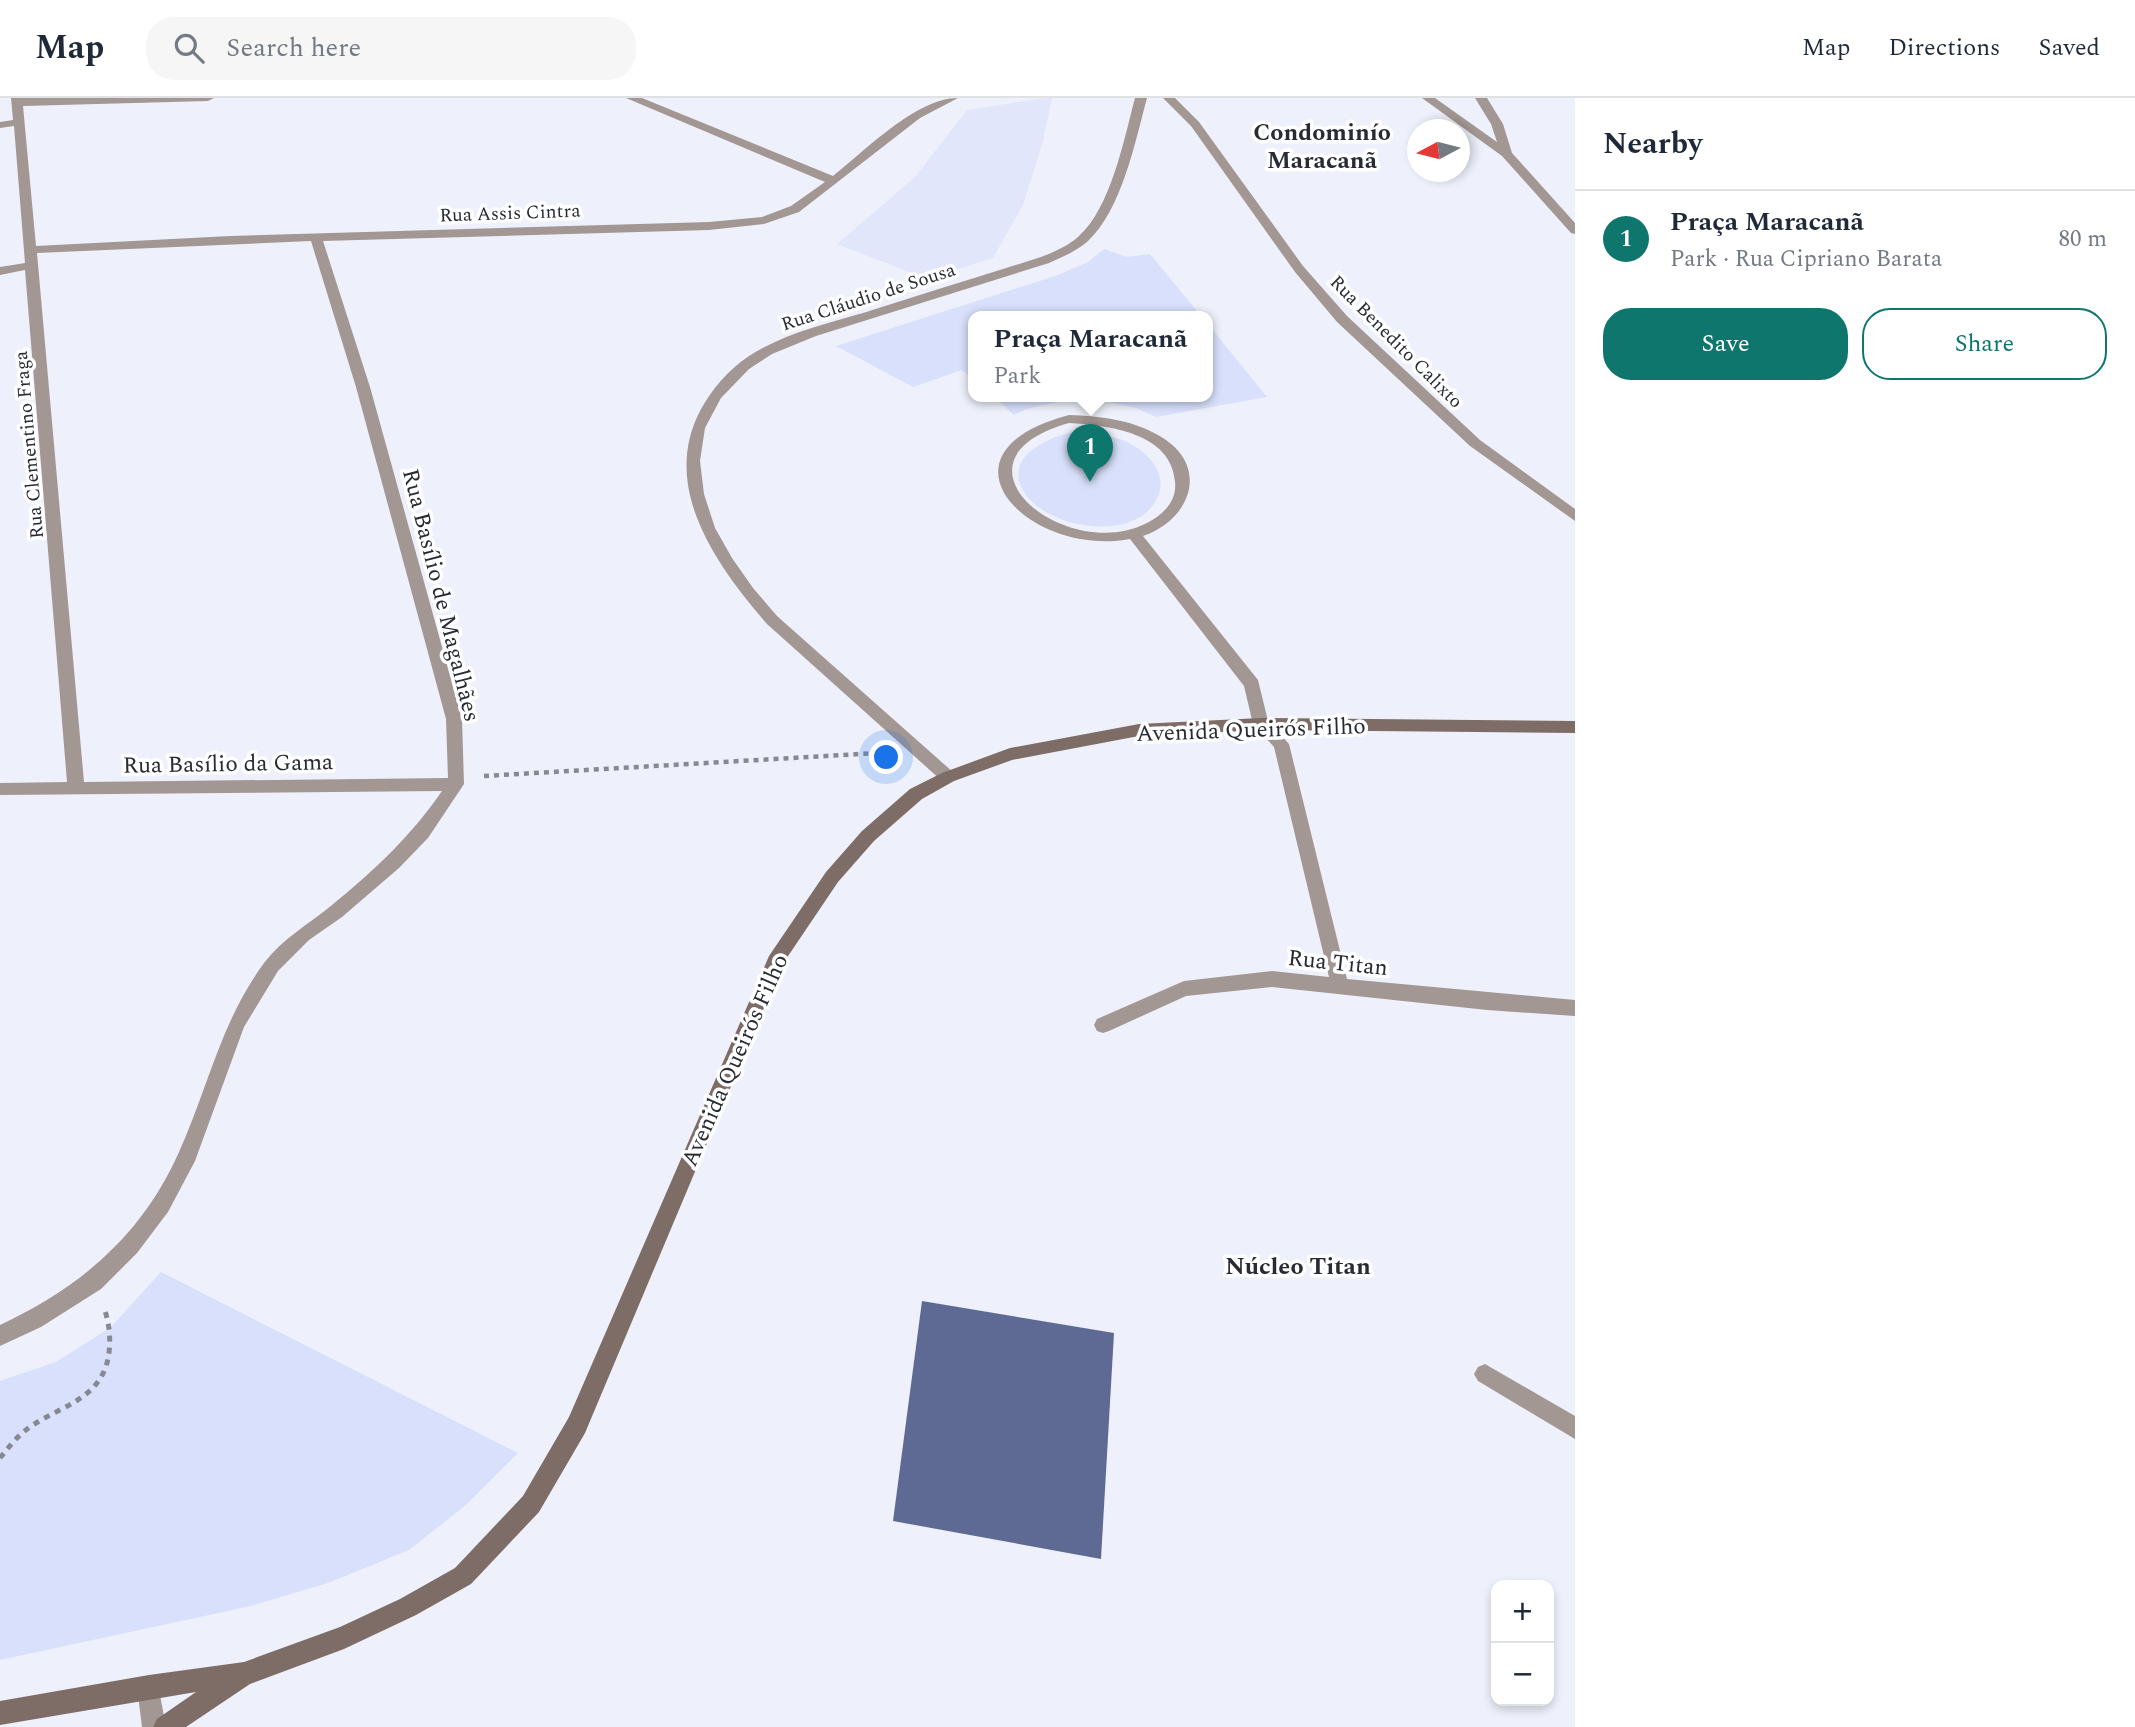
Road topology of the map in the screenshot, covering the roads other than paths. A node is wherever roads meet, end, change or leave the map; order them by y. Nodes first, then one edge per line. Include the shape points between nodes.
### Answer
1 (208, 98) edge
2 (632, 98) edge
3 (951, 98) edge
4 (1141, 98) edge
5 (1170, 98) edge
6 (1428, 98) edge
7 (1481, 98) edge
8 (18, 100) edge
9 (19, 122) junction
10 (0, 125) edge
11 (1506, 154) junction
12 (834, 181) junction
13 (1575, 230) edge
14 (316, 237) junction
15 (31, 250) junction
16 (32, 265) junction
17 (0, 271) edge
18 (1575, 516) edge
19 (1134, 534) junction
20 (1261, 724) junction
21 (1575, 727) edge
22 (948, 777) junction
23 (456, 784) junction
24 (76, 788) junction
25 (0, 789) edge
26 (1340, 987) junction
27 (1575, 1007) edge
28 (1103, 1025) dead end
29 (0, 1336) edge
30 (1485, 1374) dead end
31 (1575, 1427) edge
32 (244, 1674) junction
33 (149, 1687) junction
34 (0, 1713) edge
35 (154, 1727) edge
36 (165, 1727) edge

1 - 8 street
2 - 12 street
3 - 12 street, Rua Assis Cintra via 916,116
4 - 22 street, Rua Cláudio de Sousa via 1102,217 1086,237 1045,260 777,346 723,384 704,411 695,437 694,483 703,521 747,593
5 - 18 street, Rua Benedito Calixto via 1195,124 1299,269 1342,319 1475,443
6 - 11 street
7 - 11 street via 1497,124
8 - 9 street, Rua Clementino Fraga
9 - 10 street
9 - 15 street, Rua Clementino Fraga
11 - 13 street
12 - 14 street, Rua Assis Cintra via 780,217 734,225
14 - 15 street, Rua Assis Cintra
14 - 23 street, Rua Basílio de Magalhães via 438,655 454,719
15 - 16 street, Rua Clementino Fraga
16 - 17 street
16 - 24 street, Rua Clementino Fraga
19 - 19 street via 1158,524 1175,509 1183,490 1181,471 1170,452 1151,436 1107,421 1069,419 1043,425 1022,437 1009,453 1004,472 1009,491 1023,509 1046,525 1104,538
19 - 20 street via 1252,684
20 - 21 main road, Avenida Queirós Filho
20 - 22 main road, Avenida Queirós Filho via 1091,737 1010,754
20 - 26 street via 1282,744
22 - 32 main road, Avenida Queirós Filho via 916,794 868,836 832,877 775,961 577,1425 530,1504 463,1576 344,1637
23 - 24 street, Rua Basílio da Gama
23 - 29 street via 422,833 393,863 303,935 272,966 236,1025 188,1156 161,1206 130,1246 94,1282
24 - 25 street, Rua Basílio da Gama
26 - 27 street, Rua Titan
26 - 28 street, Rua Titan via 1272,979 1184,989
30 - 31 street
32 - 33 main road, Avenida Queirós Filho
32 - 36 main road, Avenida Queirós Filho
33 - 34 main road, Avenida Queirós Filho
33 - 35 street

